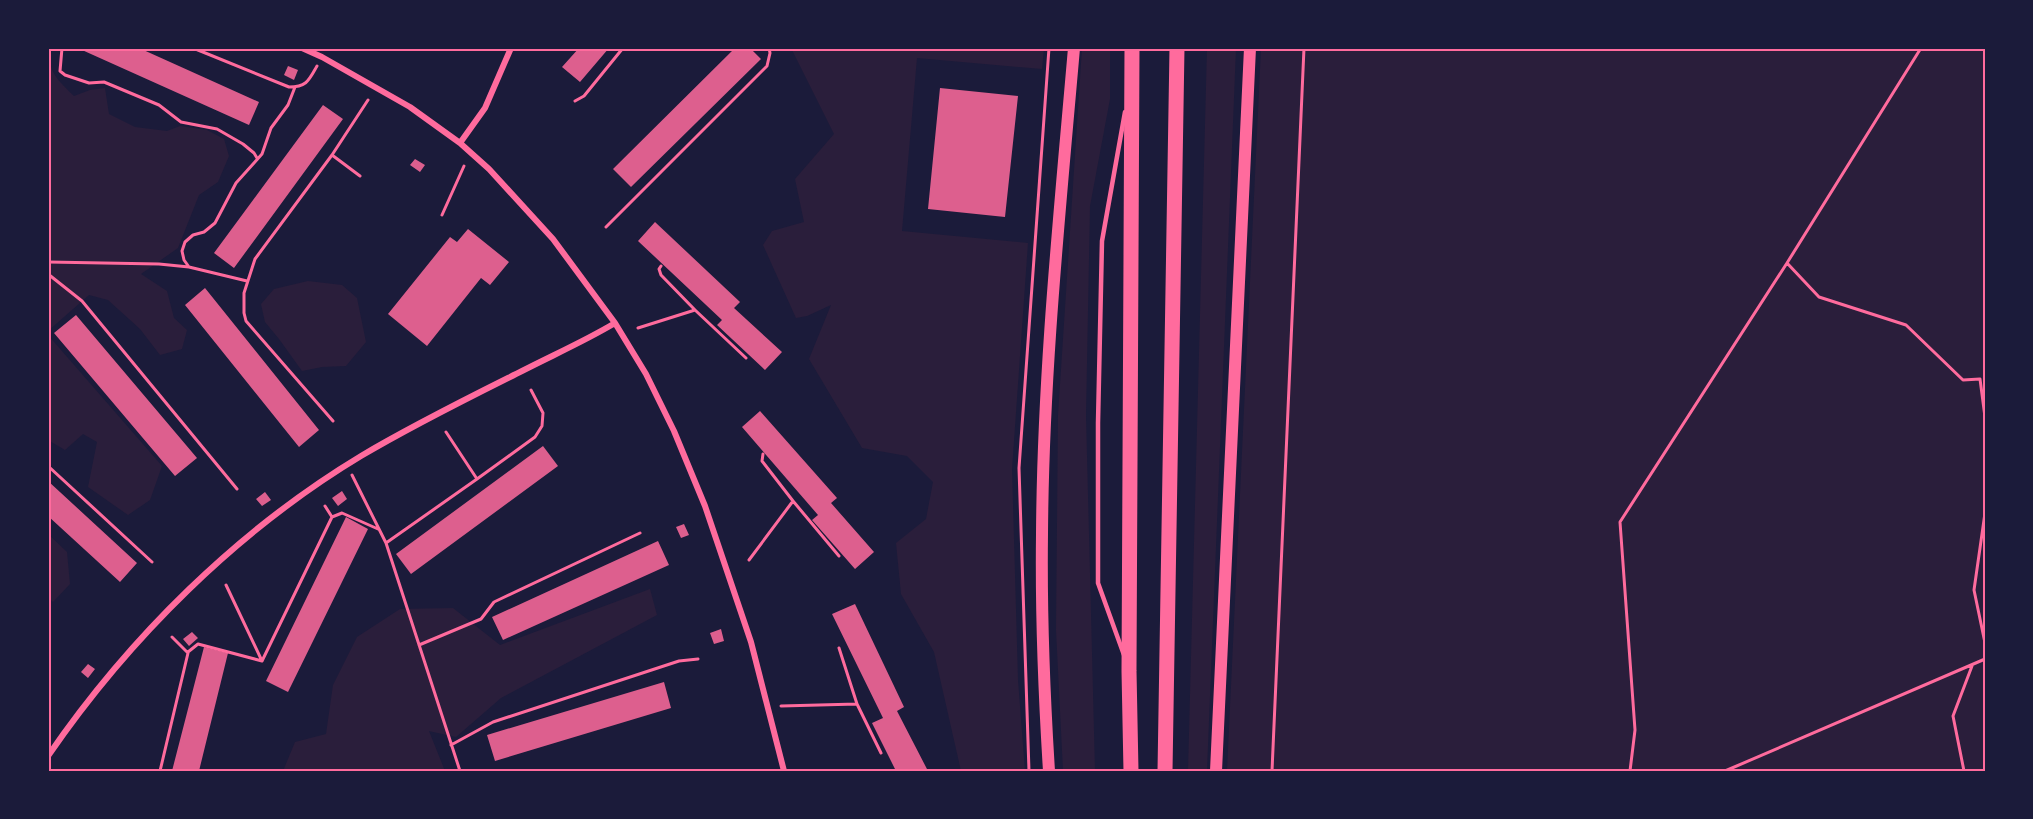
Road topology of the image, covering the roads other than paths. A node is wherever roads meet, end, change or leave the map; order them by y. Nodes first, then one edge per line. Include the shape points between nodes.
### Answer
1 (302, 48) edge
2 (511, 48) edge
3 (1074, 48) edge
4 (1132, 48) edge
5 (1177, 48) edge
6 (1250, 48) edge
7 (1131, 77) junction
8 (460, 143) junction
9 (615, 323) junction
10 (1130, 671) junction
11 (48, 756) edge
12 (784, 771) edge
13 (1048, 771) edge
14 (1131, 771) edge
15 (1165, 771) edge
16 (1216, 771) edge

1 - 8 street via 410,107
2 - 8 street via 481,116
3 - 13 main road via 1048,378 1042,533
4 - 7 highway
5 - 15 highway
6 - 16 main road
7 - 10 highway
7 - 10 lane via 1102,241 1098,423 1098,583
8 - 9 street via 546,231
9 - 11 street via 361,456 272,518 185,594 143,638
9 - 12 street via 670,422 705,506 751,642
10 - 14 highway

